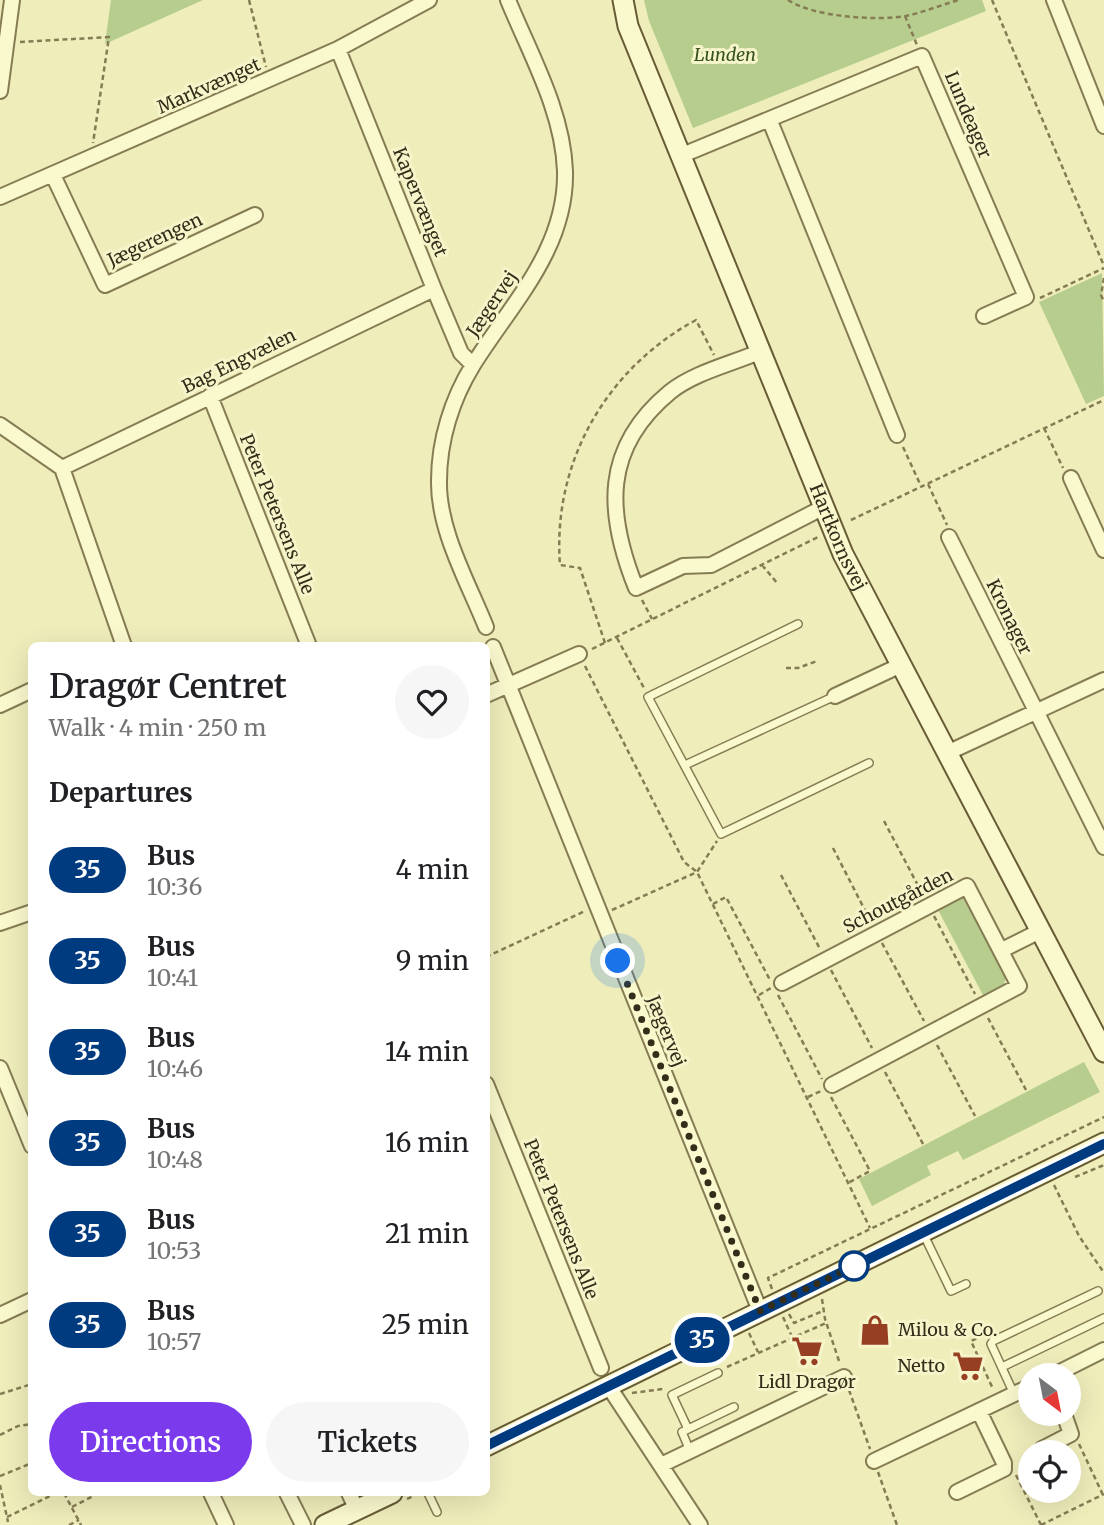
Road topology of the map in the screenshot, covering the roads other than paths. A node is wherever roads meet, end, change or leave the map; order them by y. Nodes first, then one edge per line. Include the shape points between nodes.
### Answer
1 (12, 0) edge
2 (429, 0) edge
3 (508, 0) edge
4 (623, 0) edge
5 (1054, 0) edge
6 (338, 49) junction
7 (0, 91) edge
8 (1102, 117) edge
9 (770, 121) junction
10 (680, 156) junction
11 (53, 175) junction
12 (0, 197) edge
13 (255, 215) dead end
14 (434, 289) junction
15 (984, 316) dead end
16 (759, 352) junction
17 (473, 365) junction
18 (209, 397) junction
19 (0, 425) edge
20 (897, 435) road end
21 (62, 468) junction
22 (1071, 478) road end
23 (822, 508) junction
24 (949, 537) road end
25 (1104, 550) edge
26 (798, 624) dead end
27 (486, 627) dead end
28 (123, 642) edge
29 (307, 642) edge
30 (494, 647) dead end
31 (579, 654) road end
32 (901, 665) junction
33 (1104, 680) edge
34 (507, 685) junction
35 (28, 693) edge
36 (490, 693) edge
37 (835, 696) joint
38 (0, 705) edge
39 (1035, 713) junction
40 (947, 752) junction
41 (869, 763) dead end
42 (685, 765) junction
43 (1104, 847) edge
44 (28, 913) edge
45 (0, 923) edge
46 (1040, 931) junction
47 (1002, 950) junction
48 (782, 983) dead end
49 (1104, 1052) edge
50 (0, 1068) edge
51 (832, 1085) dead end
52 (490, 1094) edge
53 (28, 1136) edge
54 (1104, 1143) edge
55 (922, 1232) junction
56 (966, 1284) dead end
57 (1098, 1291) dead end
58 (28, 1302) edge
59 (760, 1311) junction
60 (0, 1315) edge
61 (1104, 1318) edge
62 (1104, 1350) edge
63 (1078, 1363) edge
64 (1002, 1367) junction
65 (601, 1368) dead end
66 (718, 1373) road end
67 (844, 1377) road end
68 (612, 1392) junction
69 (1018, 1392) edge
70 (1014, 1394) junction
71 (734, 1407) dead end
72 (979, 1411) junction
73 (1070, 1426) edge
74 (688, 1429) junction
75 (1059, 1440) edge
76 (490, 1445) edge
77 (691, 1451) junction
78 (874, 1461) road end
79 (661, 1465) junction
80 (957, 1492) dead end
81 (212, 1496) edge
82 (288, 1496) edge
83 (377, 1496) edge
84 (429, 1496) edge
85 (353, 1501) edge
86 (437, 1512) dead end
87 (226, 1525) edge
88 (303, 1525) edge
89 (325, 1525) edge
90 (699, 1525) edge

1 - 7 street
2 - 6 street, Markvænget
3 - 17 street, Jægervej via 558,124 565,173 558,222 546,254 526,291
4 - 10 street, Hartkornsvej via 628,26
5 - 8 street
6 - 11 street, Markvænget
6 - 14 street, Kapervænget
9 - 10 street
9 - 15 street, Lundeager via 922,56 1026,297
9 - 20 street
10 - 16 street, Hartkornsvej
11 - 12 street, Markvænget
11 - 13 street, Jægerengen via 105,285
14 - 17 street, Kapervænget via 461,353
14 - 18 street, Bag Engvælen
16 - 23 street, Hartkornsvej
16 - 23 street via 671,391 628,439 615,474 615,510 618,537 636,587 683,566 711,565
17 - 27 street, Jægervej via 454,400 439,483 448,532
18 - 21 street, Bag Engvælen
18 - 29 street, Peter Petersens Alle
19 - 21 street
21 - 28 street
22 - 25 street
23 - 32 street, Hartkornsvej
24 - 39 street, Kronager
26 - 42 lane via 648,696
30 - 34 street, Jægervej
31 - 34 street
32 - 37 street
32 - 40 street, Hartkornsvej
33 - 39 street
34 - 36 street
34 - 59 street, Jægervej
35 - 38 street
37 - 42 lane
39 - 40 street
39 - 43 street, Kronager
40 - 46 street, Hartkornsvej
41 - 42 lane via 721,834
44 - 45 street
46 - 47 street
46 - 49 street, Hartkornsvej
47 - 48 street, Schoutgården via 967,886
47 - 51 street, Schoutgården via 1019,986
50 - 53 street
52 - 65 street, Peter Petersens Alle
54 - 55 street
55 - 56 lane via 951,1291
55 - 59 street
57 - 64 lane via 993,1341
58 - 60 street
59 - 68 street
61 - 64 lane
62 - 63 street
64 - 70 lane
66 - 74 lane via 672,1395
67 - 77 street
68 - 76 street
68 - 79 street
69 - 70 street
70 - 72 street
71 - 74 lane
72 - 78 street
72 - 80 street via 1004,1469
73 - 75 street via 1071,1434
74 - 77 lane via 682,1432
77 - 79 street
79 - 90 street
81 - 87 street
82 - 88 street
83 - 85 street
84 - 86 lane
85 - 89 street

